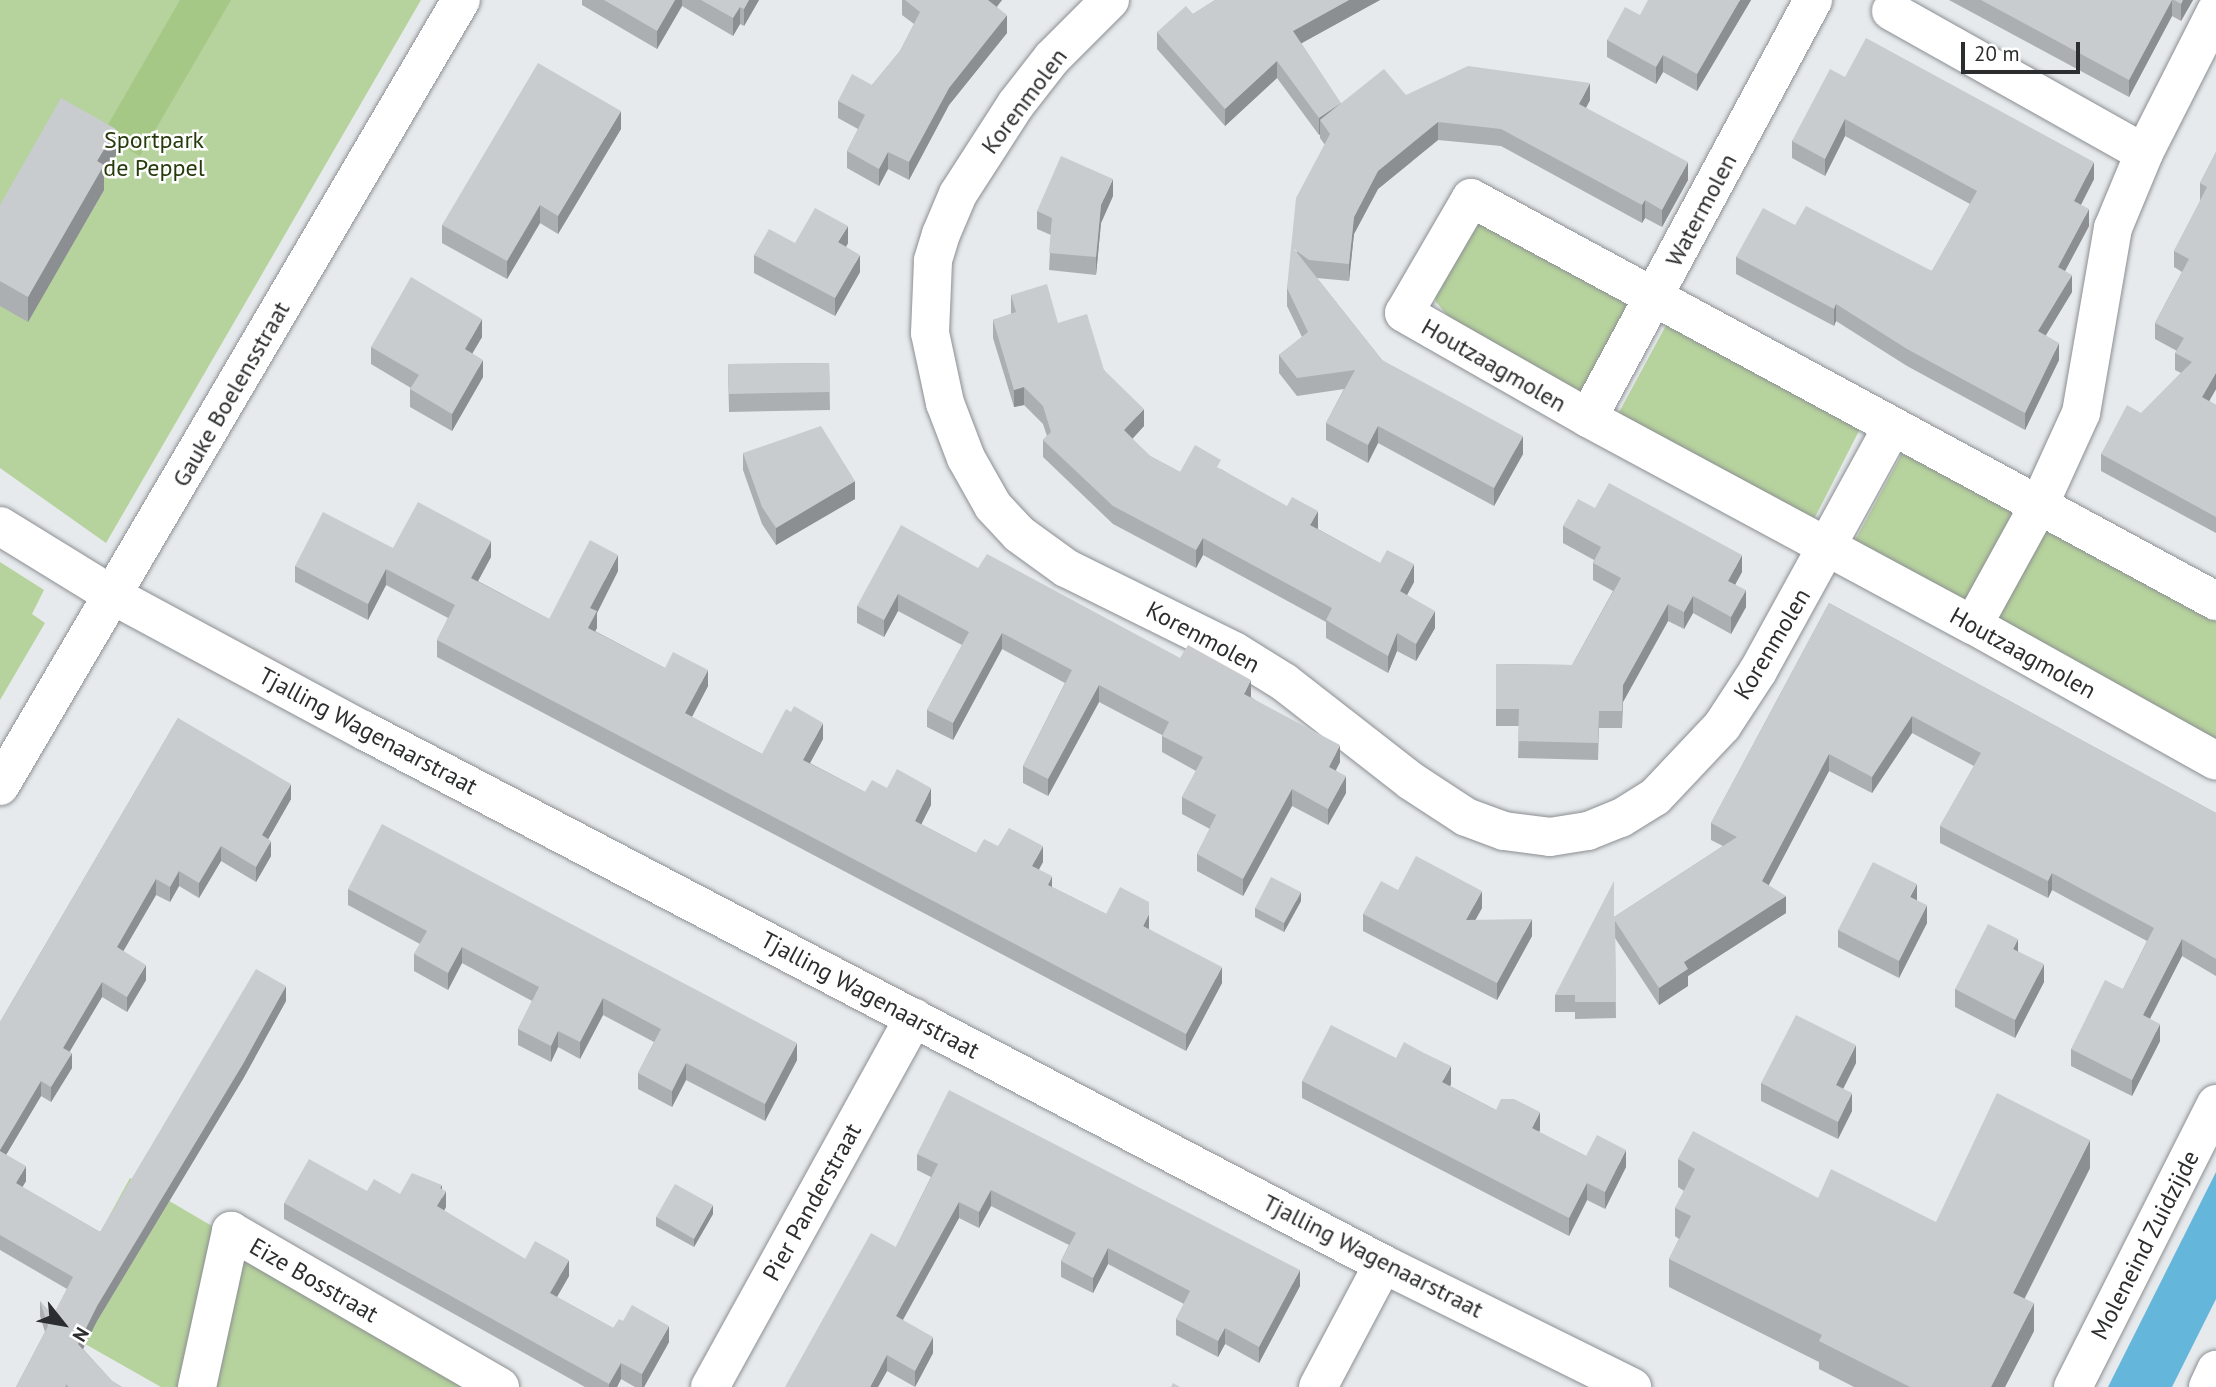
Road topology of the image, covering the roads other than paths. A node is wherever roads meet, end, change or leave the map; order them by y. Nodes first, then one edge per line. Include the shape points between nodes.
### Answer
1 (461, 0) edge
2 (1110, 0) edge
3 (1813, 0) edge
4 (2216, 10) edge
5 (1891, 11) dead end
6 (2144, 153) junction
7 (1655, 296) junction
8 (1588, 418) junction
9 (1892, 427) junction
10 (2040, 503) junction
11 (0, 526) edge
12 (1829, 548) junction
13 (112, 595) junction
14 (2216, 600) edge
15 (1973, 625) junction
16 (2216, 761) edge
17 (0, 786) edge
18 (914, 1018) junction
19 (2216, 1104) edge
20 (1384, 1264) junction
21 (2216, 1370) edge
22 (197, 1387) edge
23 (499, 1387) edge
24 (710, 1387) edge
25 (1318, 1387) edge
26 (1632, 1387) edge
27 (2073, 1387) edge
28 (2208, 1387) edge

1 - 13 street, Gauke Boelensstraat
2 - 12 street, Korenmolen via 1052,58 1016,104 958,194 933,261 930,333 945,403 993,506 1019,534 1066,568 1234,651 1284,682 1466,817 1504,831 1550,837 1588,831 1621,818 1655,797 1683,771 1722,726
3 - 7 street, Watermolen
4 - 6 street
5 - 6 street
6 - 10 street via 2113,228 2081,413
7 - 8 street, Watermolen
7 - 8 street, Houtzaagmolen via 1471,198 1404,313
7 - 9 street, Houtzaagmolen
8 - 12 street, Houtzaagmolen
9 - 10 street, Houtzaagmolen
9 - 12 street
10 - 14 street, Houtzaagmolen
10 - 15 street
11 - 13 street, Tjalling Wagenaarstraat
12 - 15 street, Houtzaagmolen
13 - 17 street, Gauke Boelensstraat
13 - 18 street, Tjalling Wagenaarstraat
15 - 16 street, Houtzaagmolen
18 - 20 street, Tjalling Wagenaarstraat
18 - 24 street, Pier Panderstraat
19 - 27 street, Moleneind Zuidzijde
20 - 25 street
20 - 26 street, Tjalling Wagenaarstraat
21 - 28 street
22 - 23 street, Eize Bosstraat via 231,1231

